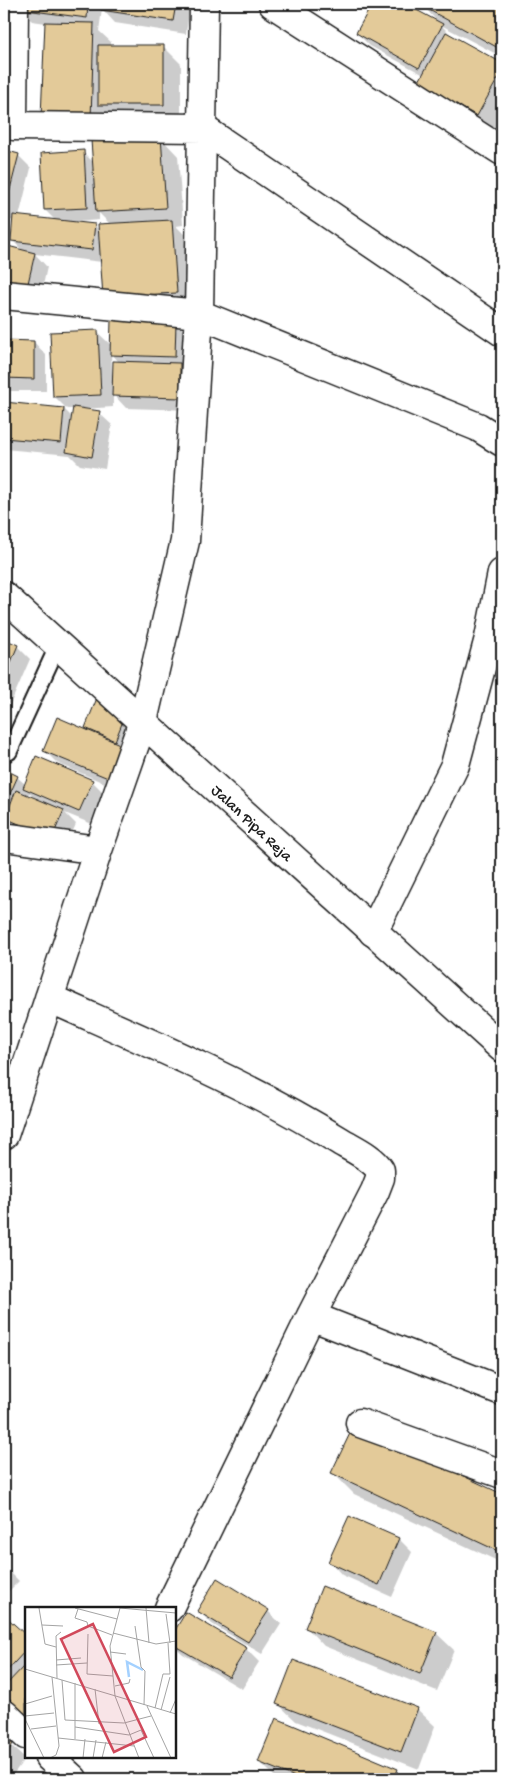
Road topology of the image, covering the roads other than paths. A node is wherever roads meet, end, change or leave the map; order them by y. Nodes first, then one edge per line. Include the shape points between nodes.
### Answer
1 (14, 4) edge
2 (204, 4) edge
3 (273, 4) edge
4 (202, 128) junction
5 (502, 151) edge
6 (4, 296) edge
7 (199, 314) junction
8 (502, 332) edge
9 (502, 442) edge
10 (502, 573) edge
11 (4, 596) edge
12 (58, 645) junction
13 (143, 721) junction
14 (9, 752) dead end
15 (4, 837) edge
16 (98, 850) junction
17 (373, 932) junction
18 (49, 998) junction
19 (502, 1048) edge
20 (4, 1135) edge
21 (311, 1316) junction
22 (502, 1391) edge
23 (360, 1423) dead end
24 (502, 1474) edge
25 (169, 1607) edge
26 (4, 1714) edge
27 (25, 1734) edge
28 (50, 1758) edge
29 (73, 1779) edge

1 - 4 street via 13,126
2 - 4 street
3 - 5 street
4 - 7 street
4 - 8 street
6 - 7 street
7 - 9 street via 478,427
7 - 13 street via 185,541
10 - 17 street via 489,638 455,765
11 - 12 street, Jalan Pipa Reja
12 - 13 street, Jalan Pipa Reja
12 - 14 lane
13 - 16 street
13 - 17 street, Jalan Pipa Reja
15 - 16 street
16 - 18 street
17 - 19 street, Jalan Pipa Reja
18 - 20 street
18 - 21 street via 193,1063 298,1116 378,1167 380,1178 376,1191
21 - 22 street
21 - 25 street
23 - 24 street
26 - 27 street
28 - 29 street

